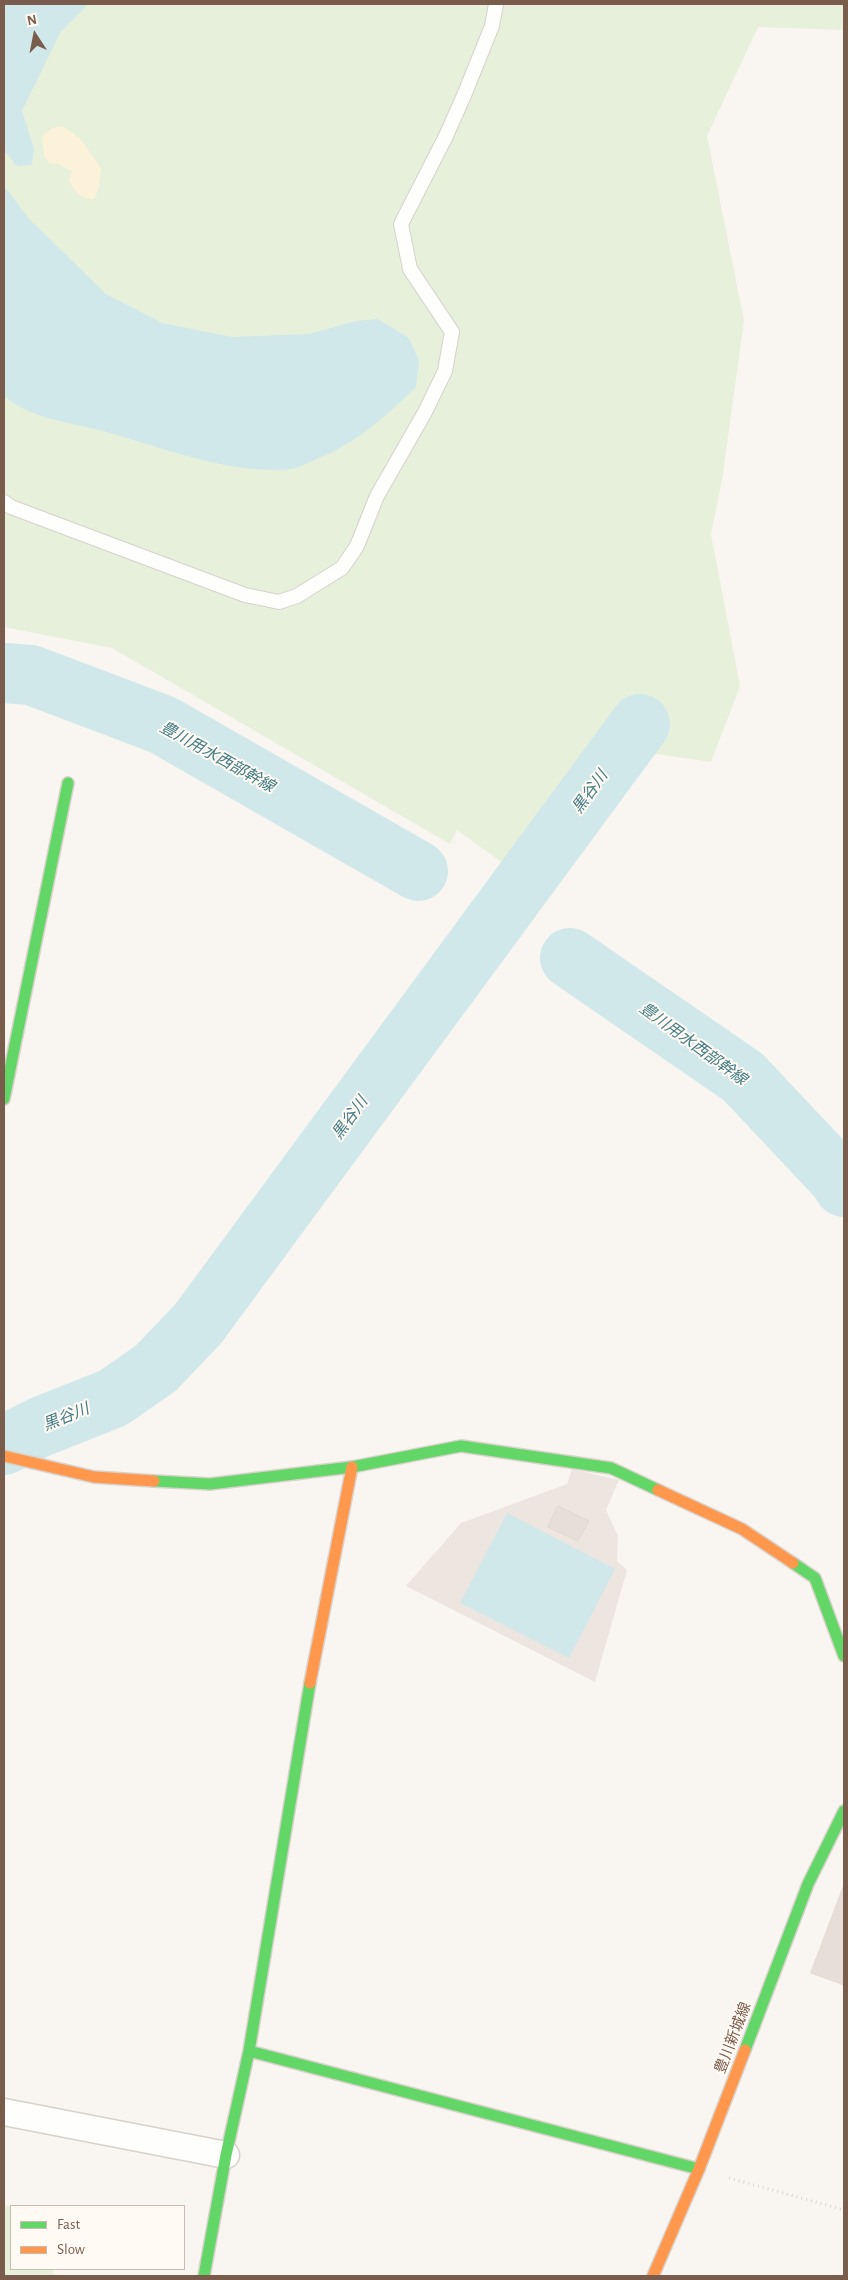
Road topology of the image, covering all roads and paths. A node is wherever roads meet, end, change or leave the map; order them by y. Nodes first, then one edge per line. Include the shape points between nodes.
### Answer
1 (496, 4) edge
2 (4, 502) edge
3 (68, 783) dead end
4 (4, 1099) edge
5 (4, 1456) edge
6 (352, 1467) junction
7 (844, 1656) edge
8 (844, 1811) edge
9 (249, 2051) junction
10 (4, 2112) edge
11 (226, 2155) junction
12 (700, 2169) junction
13 (844, 2210) edge
14 (204, 2276) edge
15 (653, 2276) edge

1 - 2 lane via 492,26 465,93 401,224 410,269 452,332 445,371 376,496 356,546 342,568 297,596 279,602 245,595
3 - 4 street
5 - 6 street via 94,1477 210,1484
6 - 7 street via 461,1446 611,1468 742,1529 815,1578
6 - 9 street via 313,1667
8 - 12 street, 豊川新城線 via 808,1884
9 - 11 street
9 - 12 street
10 - 11 street
11 - 14 street
12 - 13 path
12 - 15 street, 豊川新城線

